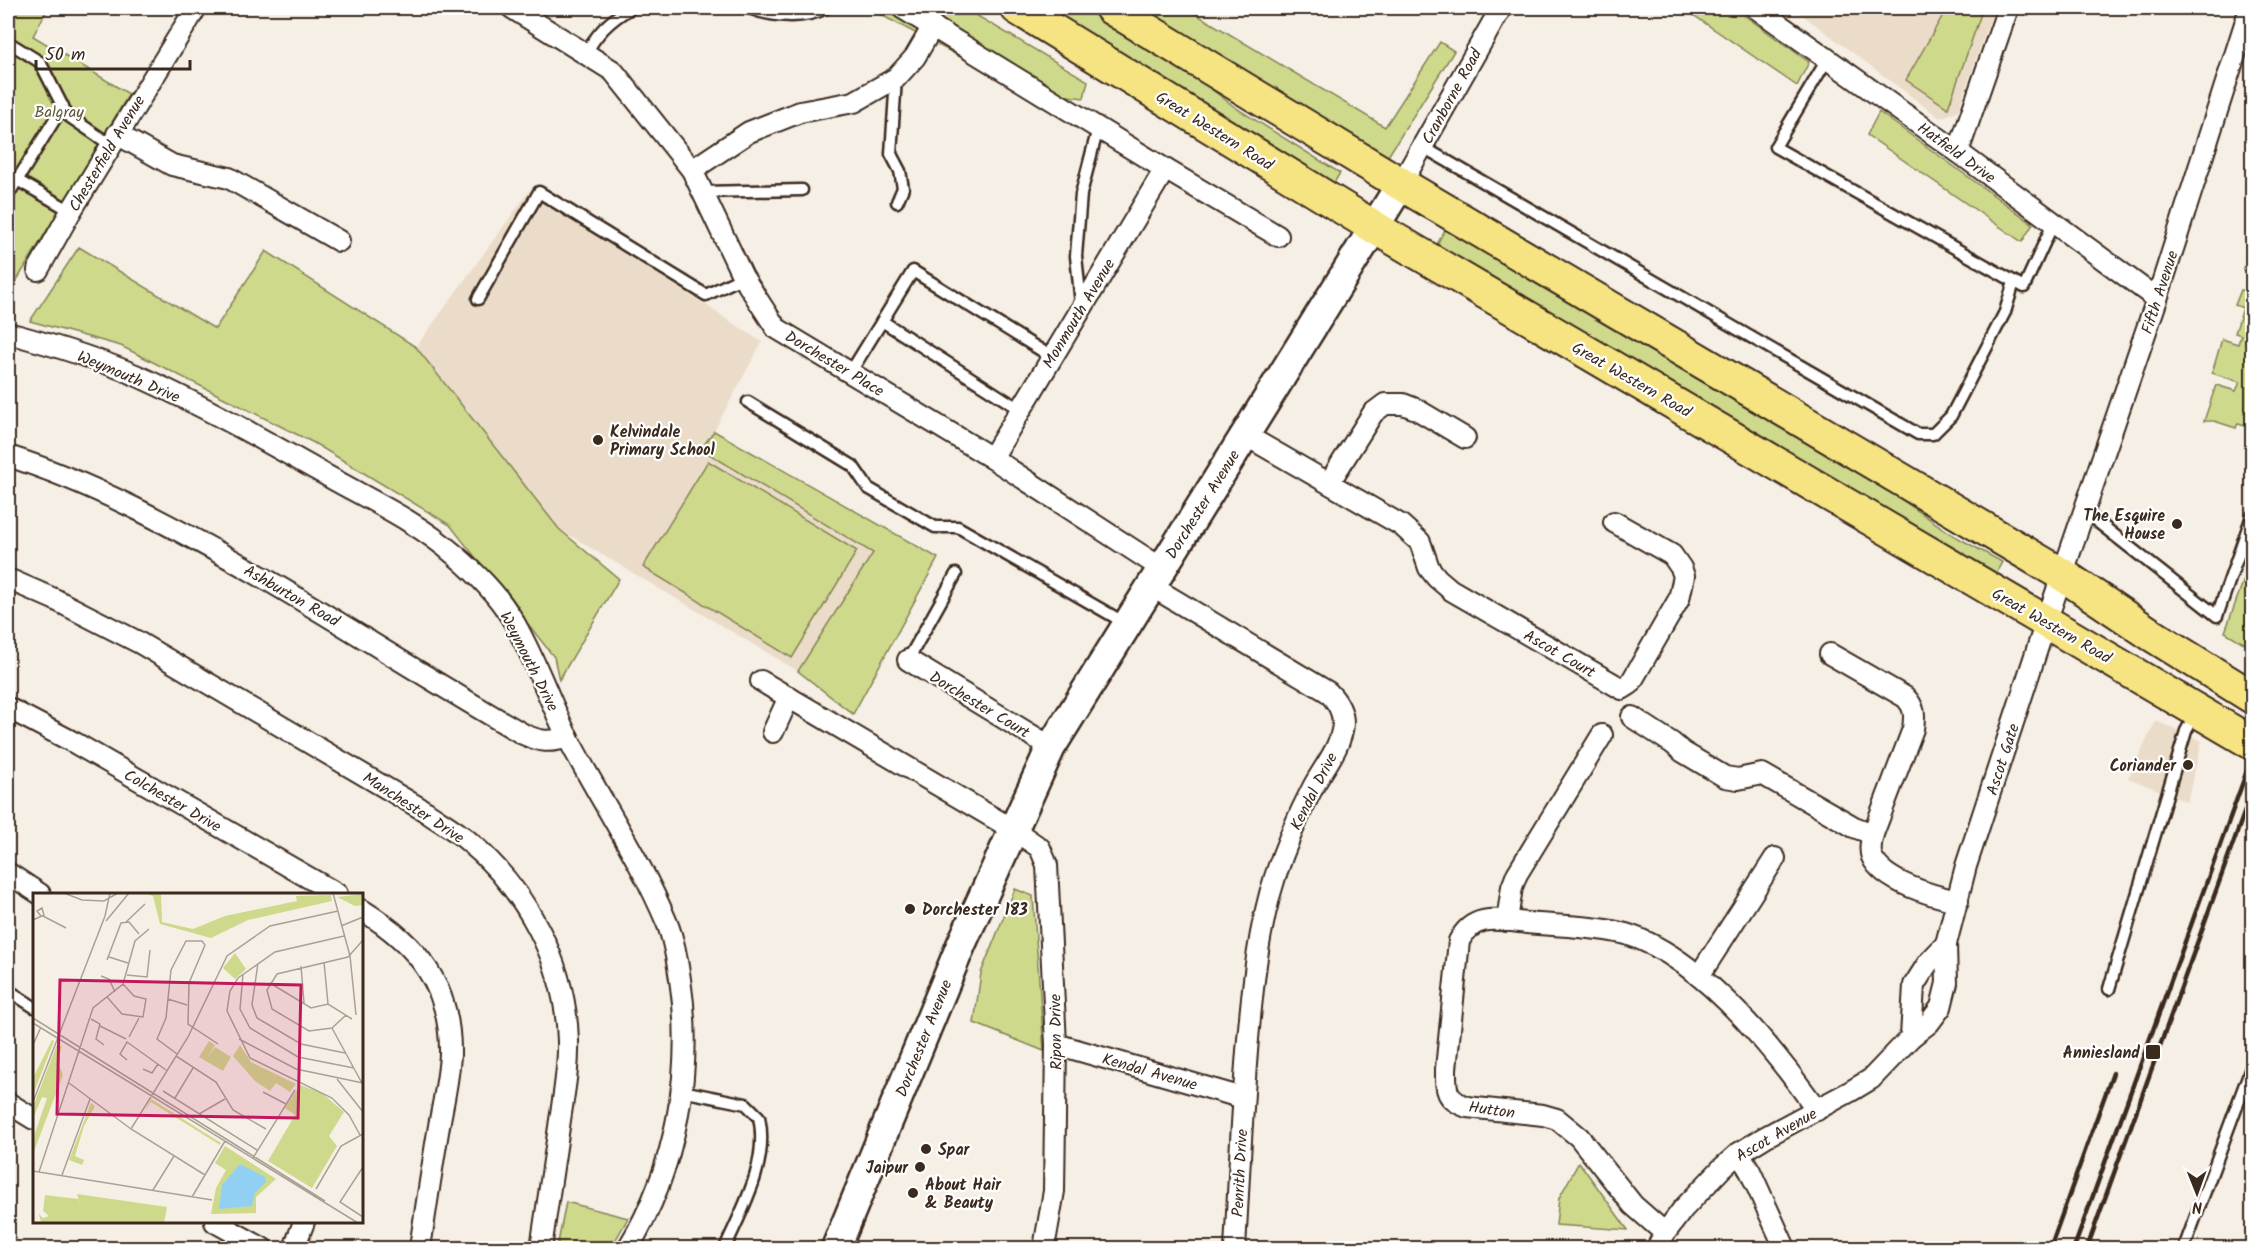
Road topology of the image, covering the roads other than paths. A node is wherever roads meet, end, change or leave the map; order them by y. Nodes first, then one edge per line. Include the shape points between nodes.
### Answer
1 (196, 8) edge
2 (512, 8) edge
3 (631, 8) edge
4 (749, 8) edge
5 (826, 8) edge
6 (902, 8) edge
7 (1111, 8) edge
8 (1501, 8) edge
9 (1756, 8) edge
10 (2008, 8) edge
11 (2250, 8) edge
12 (1029, 11) edge
13 (933, 26) junction
14 (8, 42) edge
15 (586, 54) junction
16 (1828, 58) junction
17 (896, 78) junction
18 (63, 106) junction
19 (1098, 128) junction
20 (114, 140) junction
21 (1423, 147) junction
22 (1958, 152) junction
23 (1165, 169) junction
24 (692, 170) junction
25 (17, 180) junction
26 (1401, 184) junction
27 (802, 190) dead end
28 (702, 192) junction
29 (8, 195) edge
30 (897, 202) dead end
31 (70, 211) junction
32 (2053, 224) junction
33 (1374, 227) junction
34 (1278, 236) dead end
35 (339, 241) dead end
36 (38, 270) dead end
37 (742, 277) junction
38 (2014, 282) junction
39 (478, 299) dead end
40 (2157, 299) junction
41 (1082, 308) junction
42 (882, 321) junction
43 (8, 333) edge
44 (1052, 357) junction
45 (850, 373) junction
46 (748, 402) dead end
47 (1021, 410) junction
48 (1245, 435) junction
49 (1465, 438) dead end
50 (8, 456) edge
51 (992, 458) junction
52 (1329, 483) junction
53 (2085, 512) junction
54 (2253, 516) edge
55 (1614, 522) dead end
56 (956, 574) dead end
57 (2063, 575) junction
58 (1156, 577) junction
59 (8, 579) edge
60 (2046, 622) junction
61 (1128, 625) junction
62 (1830, 654) dead end
63 (908, 660) joint
64 (761, 681) dead end
65 (789, 697) junction
66 (2253, 697) edge
67 (8, 708) edge
68 (2198, 710) junction
69 (1632, 717) dead end
70 (773, 732) dead end
71 (1602, 735) dead end
72 (568, 737) junction
73 (2253, 743) edge
74 (1052, 747) junction
75 (1014, 830) junction
76 (1873, 834) junction
77 (1775, 858) dead end
78 (8, 873) edge
79 (38, 893) edge
80 (335, 893) edge
81 (1958, 901) junction
82 (363, 911) edge
83 (1507, 921) junction
84 (1946, 944) junction
85 (1699, 976) junction
86 (2109, 989) dead end
87 (8, 990) edge
88 (33, 1006) edge
89 (1911, 1037) junction
90 (1056, 1044) junction
91 (2253, 1065) edge
92 (682, 1091) junction
93 (1243, 1098) junction
94 (8, 1103) edge
95 (1817, 1110) junction
96 (33, 1118) edge
97 (1739, 1153) junction
98 (218, 1223) edge
99 (303, 1223) edge
100 (1661, 1240) edge
101 (262, 1248) edge
102 (294, 1248) edge
103 (420, 1248) edge
104 (541, 1248) edge
105 (628, 1248) edge
106 (725, 1248) edge
107 (836, 1248) edge
108 (1044, 1248) edge
109 (1235, 1248) edge
110 (1785, 1248) edge
111 (2184, 1248) edge

1 - 20 street, Chesterfield Avenue
2 - 15 street, Dorchester Place
3 - 15 lane via 604,27
4 - 5 lane via 800,16
6 - 13 street
7 - 26 main road
8 - 21 street, Cranborne Road
9 - 16 street, Hatfield Drive
10 - 22 street
11 - 40 street, Fifth Avenue
12 - 33 main road, Great Western Road
13 - 17 street via 915,57
13 - 19 street
14 - 18 lane via 40,62
15 - 24 street, Dorchester Place via 613,71
16 - 22 street, Hatfield Drive
16 - 38 lane via 1775,147
17 - 24 street via 854,102 800,112 748,132
17 - 30 lane via 891,154 903,188
18 - 20 lane via 68,115
18 - 25 lane
19 - 23 street
19 - 41 lane via 1081,194 1076,256
20 - 31 street, Chesterfield Avenue
20 - 35 street via 172,165 229,178
21 - 26 street, Cranborne Road
21 - 38 lane via 1918,434 1933,434 1951,416 2005,312
22 - 32 street, Hatfield Drive
23 - 34 street
23 - 41 street, Monmouth Avenue
24 - 28 street, Dorchester Place
25 - 29 lane
25 - 31 lane
26 - 33 street, Dorchester Avenue
26 - 57 main road
27 - 28 lane
28 - 37 street, Dorchester Place
31 - 36 street, Chesterfield Avenue
32 - 38 lane via 2024,287
32 - 40 street, Hatfield Drive
33 - 48 street, Dorchester Avenue
33 - 60 main road, Great Western Road
37 - 39 lane via 706,295 539,192
37 - 45 street, Dorchester Place via 776,328
40 - 53 street, Fifth Avenue
41 - 44 street, Monmouth Avenue
42 - 44 lane via 913,271
42 - 45 lane
42 - 47 lane
43 - 72 street, Weymouth Drive via 139,377 249,432 432,536 489,589 510,615
44 - 47 street, Monmouth Avenue
45 - 51 street, Dorchester Place
46 - 61 lane via 853,466 868,488 935,527 958,527
47 - 51 street, Monmouth Avenue
48 - 52 street, Ascot Court
48 - 58 street, Dorchester Avenue
49 - 52 street via 1416,409 1384,404 1373,413
50 - 72 street, Ashburton Road via 132,506 218,552 523,734 539,742
51 - 58 street, Dorchester Place
52 - 55 street, Ascot Court via 1401,525 1425,553 1429,568 1451,590 1622,689 1630,684 1680,599 1684,576 1672,555
53 - 54 lane via 2217,616
53 - 57 street, Fifth Avenue
56 - 63 lane
57 - 60 street, Ascot Gate
57 - 66 main road
58 - 61 street, Dorchester Avenue
58 - 93 street, Kendal Drive via 1328,692 1342,711 1341,736 1286,847 1262,924
59 - 104 street, Manchester Drive via 138,642 425,811 496,867 543,936 566,1014 567,1072
60 - 68 main road, Great Western Road
60 - 81 street, Ascot Gate
61 - 74 street, Dorchester Avenue
62 - 76 street via 1913,705 1913,729
63 - 74 street, Dorchester Court
64 - 65 street
65 - 70 street
65 - 75 street
67 - 80 street, Colchester Drive
68 - 73 main road, Great Western Road
68 - 86 lane via 2186,730
69 - 76 street via 1725,777 1738,779 1762,774
71 - 83 street via 1517,874
72 - 92 street, Weymouth Drive via 643,871 668,926 683,998
74 - 75 street, Dorchester Avenue
75 - 90 street, Ripon Drive via 1040,848 1047,865
75 - 107 street, Dorchester Avenue via 948,976
76 - 81 street via 1872,857 1888,875 1928,894
77 - 85 street
78 - 79 street
81 - 84 street, Ascot Gate
82 - 103 street via 404,939 418,954 431,975 450,1035 448,1074
83 - 85 street, Hutton via 1624,933 1670,954
83 - 100 street, Hutton via 1481,920 1464,931 1459,941 1446,1069 1450,1098 1467,1107 1557,1119 1579,1137
84 - 89 street via 1914,985
84 - 89 street, Ascot Avenue via 1947,983 1941,1007
85 - 95 street, Hutton via 1764,1041
87 - 88 lane
89 - 95 street, Ascot Avenue via 1871,1079
90 - 93 street, Kendal Avenue
90 - 108 street, Ripon Drive via 1054,1191
91 - 111 lane
92 - 105 street, Weymouth Drive via 660,1181
92 - 106 lane via 746,1104 759,1117 761,1154 756,1175
93 - 109 street, Penrith Drive
94 - 96 street
95 - 97 street, Ascot Avenue
97 - 100 street, Ascot Avenue via 1683,1209
97 - 110 street
98 - 101 street
99 - 102 street

